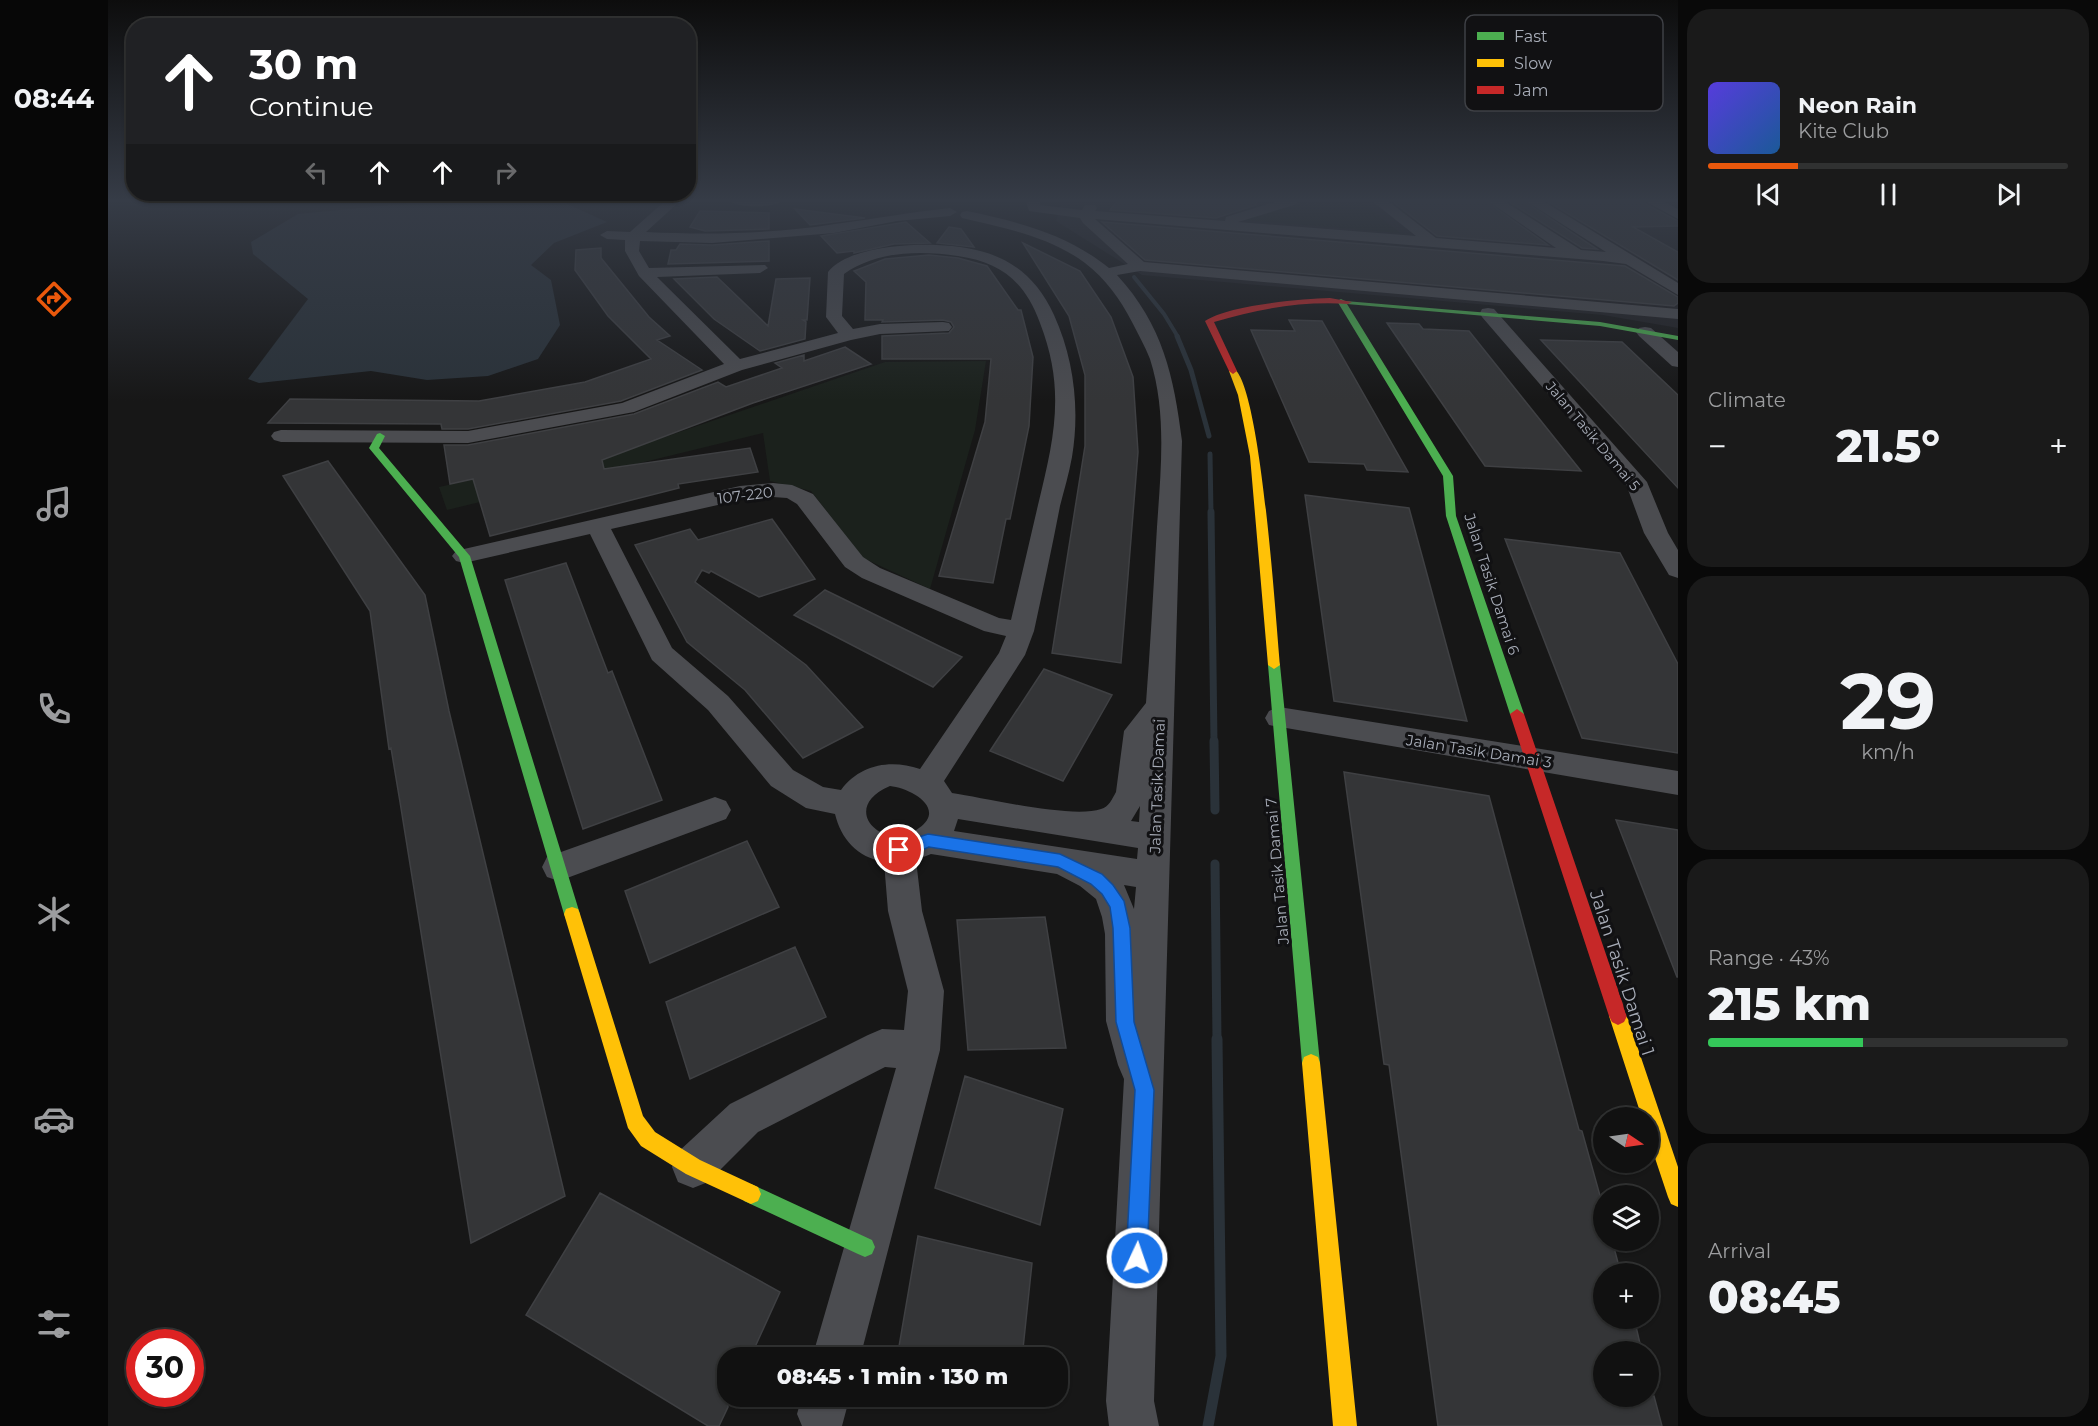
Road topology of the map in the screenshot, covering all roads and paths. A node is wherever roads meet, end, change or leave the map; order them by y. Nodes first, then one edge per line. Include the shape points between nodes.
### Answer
1 (641, 268) edge
2 (760, 268) dead end
3 (841, 268) edge
4 (1004, 268) edge
5 (1118, 268) edge
6 (1147, 268) edge
7 (1642, 268) edge
8 (644, 273) junction
9 (1678, 290) edge
10 (1341, 301) junction
11 (1488, 313) junction
12 (1678, 314) edge
13 (944, 327) dead end
14 (1645, 332) junction
15 (849, 335) junction
16 (1678, 338) edge
17 (1678, 362) edge
18 (736, 366) junction
19 (281, 436) dead end
20 (380, 436) junction
21 (597, 525) junction
22 (464, 556) junction
23 (1678, 570) edge
24 (1021, 631) junction
25 (1159, 707) junction
26 (1279, 718) junction
27 (1532, 760) junction
28 (1678, 783) edge
29 (935, 794) junction
30 (850, 803) junction
31 (715, 810) dead end
32 (1075, 826) junction
33 (1155, 838) junction
34 (914, 845) junction
35 (1060, 861) junction
36 (559, 867) junction
37 (1153, 876) junction
38 (921, 1050) junction
39 (1144, 1090) junction
40 (693, 1167) junction
41 (1678, 1197) edge
42 (865, 1247) junction
43 (839, 1347) edge
44 (1134, 1426) edge
45 (1345, 1426) edge

1 - 8 street
2 - 8 street
3 - 15 street via 836,272 834,317
4 - 24 street via 1023,278 1035,294 1063,371 1064,444
5 - 25 street, Jalan Tasik Damai via 1122,289 1159,361 1172,441
6 - 12 street
7 - 9 street
8 - 18 street
10 - 11 street
10 - 26 street, Jalan Tasik Damai 7 via 1256,306 1209,321 1243,395 1255,456
10 - 27 street, Jalan Tasik Damai 6 via 1448,476 1451,516
11 - 14 street
11 - 23 street, Jalan Tasik Damai 5 via 1636,482 1656,533
13 - 15 street via 880,329
14 - 16 street
14 - 17 street
15 - 18 street
18 - 20 street via 627,408 468,437
19 - 20 street
20 - 22 street via 374,448
21 - 22 street, 107-220
21 - 24 street, 107-220 via 740,493 792,492 806,499 854,562 871,573 993,626
21 - 30 street via 661,654 718,703 782,778 817,799
22 - 36 street
24 - 29 street via 1012,655
25 - 32 street via 1139,731 1131,792 1124,808 1113,820
25 - 33 street, Jalan Tasik Damai
26 - 27 street, Jalan Tasik Damai 3
26 - 45 street, Jalan Tasik Damai 7
27 - 28 street, Jalan Tasik Damai 3
27 - 41 street, Jalan Tasik Damai 1
29 - 30 street via 902,774 875,777 859,788
29 - 32 street
29 - 34 street via 943,818 938,830
30 - 34 street via 852,826 871,844 884,849
31 - 36 street
32 - 33 street
33 - 37 street, Jalan Tasik Damai
34 - 35 street
34 - 38 street via 905,911 926,991
35 - 37 street
35 - 39 street via 1096,879 1118,906 1125,1022
36 - 40 street via 635,1120 648,1139
37 - 39 street, Jalan Tasik Damai
38 - 40 street via 882,1048 744,1118
38 - 42 street
39 - 44 street, Jalan Tasik Damai via 1130,1401
40 - 42 street
42 - 43 street

